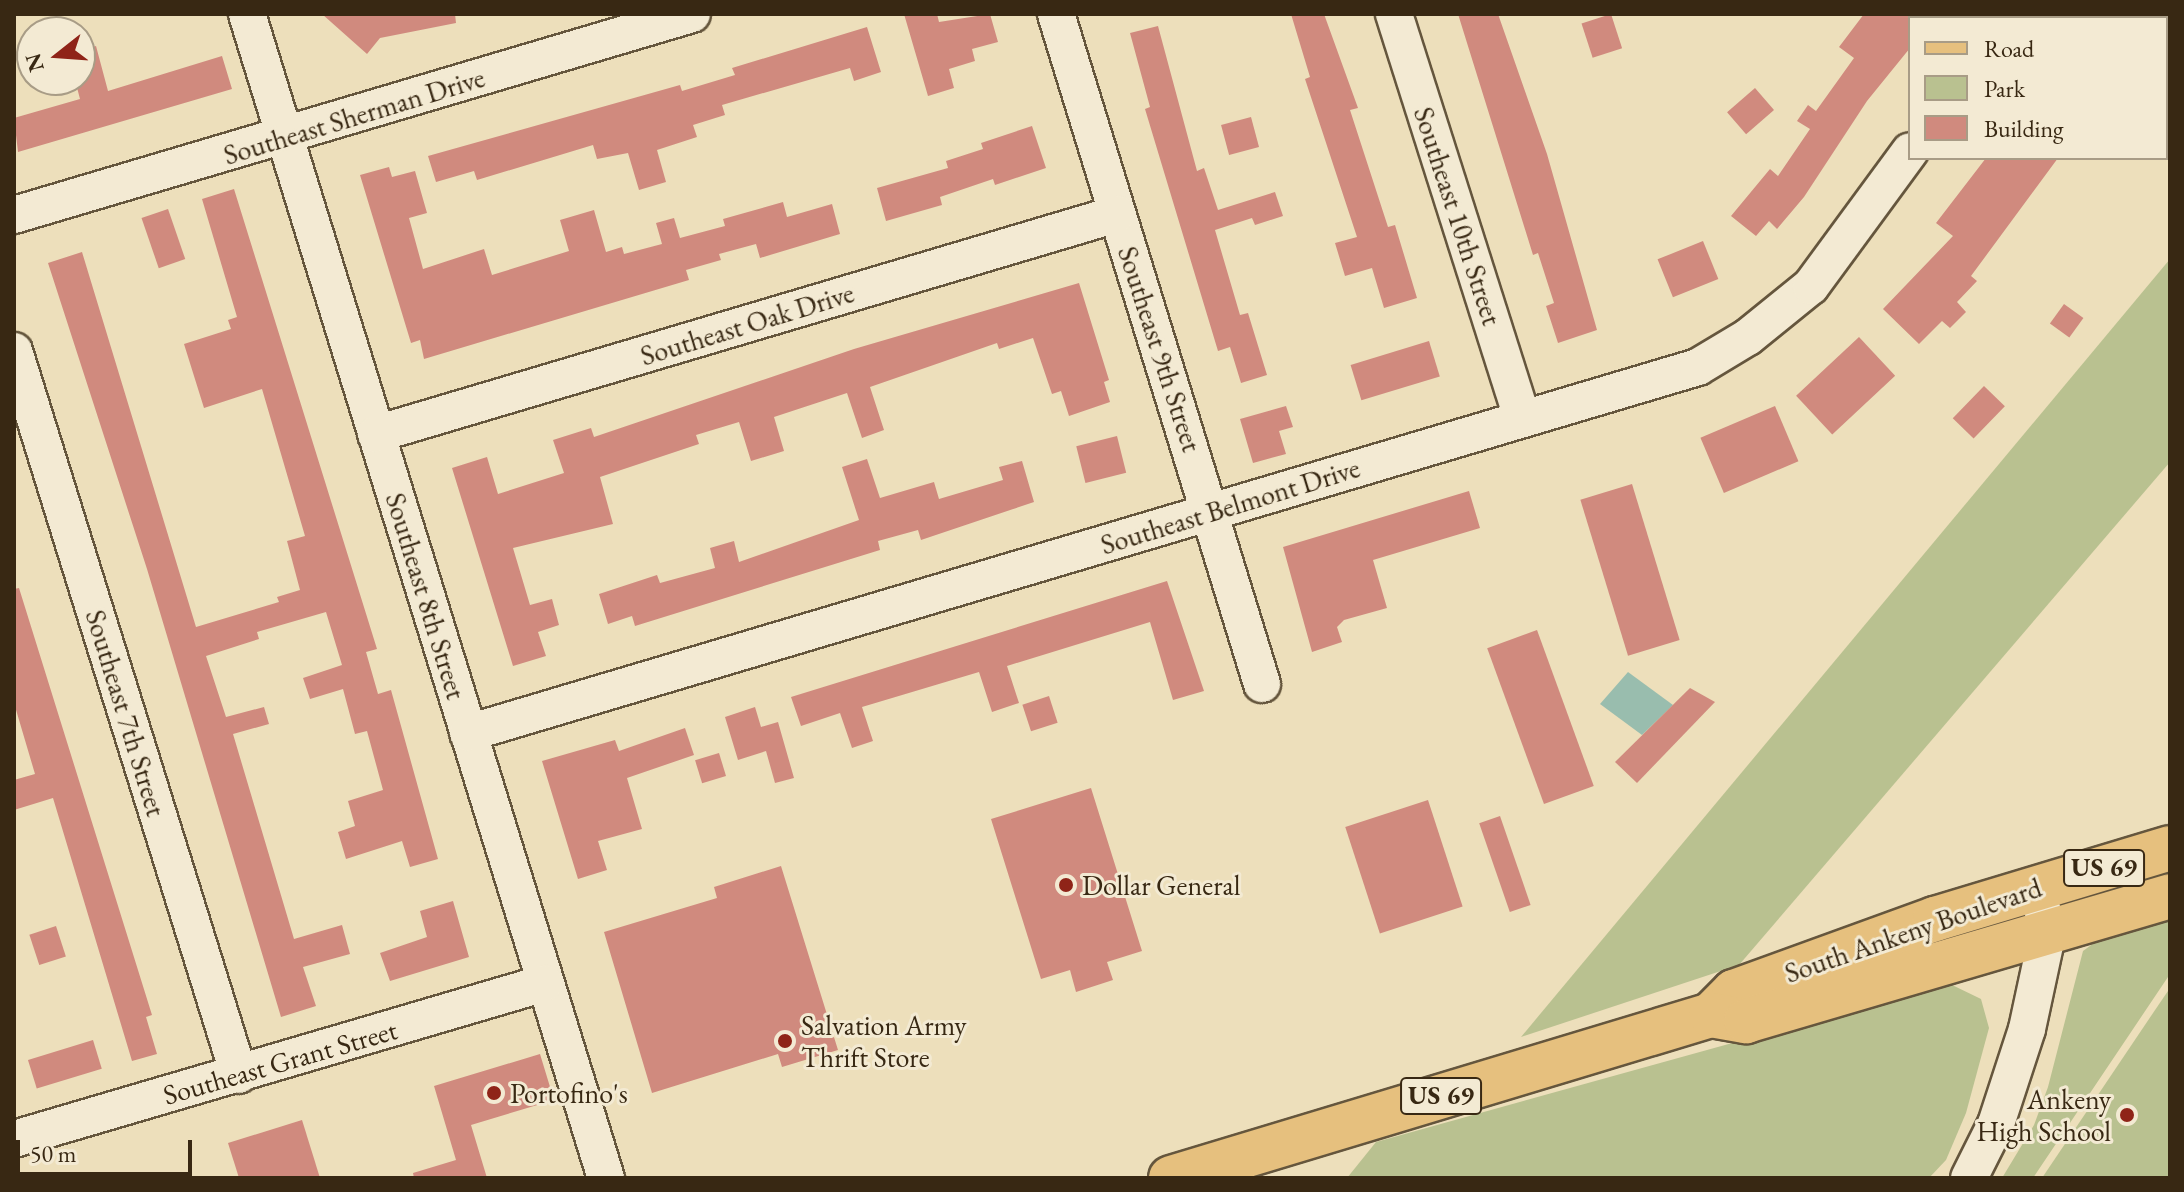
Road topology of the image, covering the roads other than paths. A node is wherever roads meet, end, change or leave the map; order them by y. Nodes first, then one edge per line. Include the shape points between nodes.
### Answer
1 (247, 14) edge
2 (692, 14) edge
3 (1056, 14) edge
4 (1394, 14) edge
5 (285, 137) junction
6 (1908, 154) edge
7 (1117, 214) junction
8 (14, 215) edge
9 (14, 351) edge
10 (1522, 418) junction
11 (376, 434) junction
12 (1212, 512) junction
13 (1262, 684) dead end
14 (468, 733) junction
15 (2170, 848) edge
16 (2037, 888) junction
17 (2170, 896) edge
18 (2048, 931) junction
19 (545, 983) junction
20 (1711, 1015) junction
21 (239, 1075) junction
22 (14, 1139) edge
23 (606, 1178) edge
24 (1171, 1178) edge
25 (1969, 1178) edge

1 - 5 street, Southeast 8th Street
2 - 5 street, Southeast Sherman Drive
3 - 7 street, Southeast 9th Street
4 - 10 street, Southeast 10th Street
5 - 8 street, Southeast Sherman Drive
5 - 11 street, Southeast 8th Street
6 - 10 street, Southeast Belmont Drive via 1811,286 1748,337 1698,367
7 - 11 street, Southeast Oak Drive
7 - 12 street, Southeast 9th Street
9 - 21 street, Southeast 7th Street
10 - 12 street, Southeast Belmont Drive
11 - 14 street, Southeast 8th Street
12 - 13 street, Southeast 9th Street
12 - 14 street, Southeast Belmont Drive
14 - 19 street, Southeast 8th Street
15 - 16 main road, South Ankeny Boulevard / US 69
16 - 18 street
16 - 20 main road, South Ankeny Boulevard / US 69 via 1734,992
17 - 18 main road, South Ankeny Boulevard / US 69
18 - 20 main road, South Ankeny Boulevard / US 69 via 1746,1021
18 - 25 street via 2010,1083
19 - 21 street, Southeast Grant Street
19 - 23 street, Southeast 8th Street
20 - 24 main road, South Ankeny Boulevard / US 69
21 - 22 street, Southeast Grant Street

